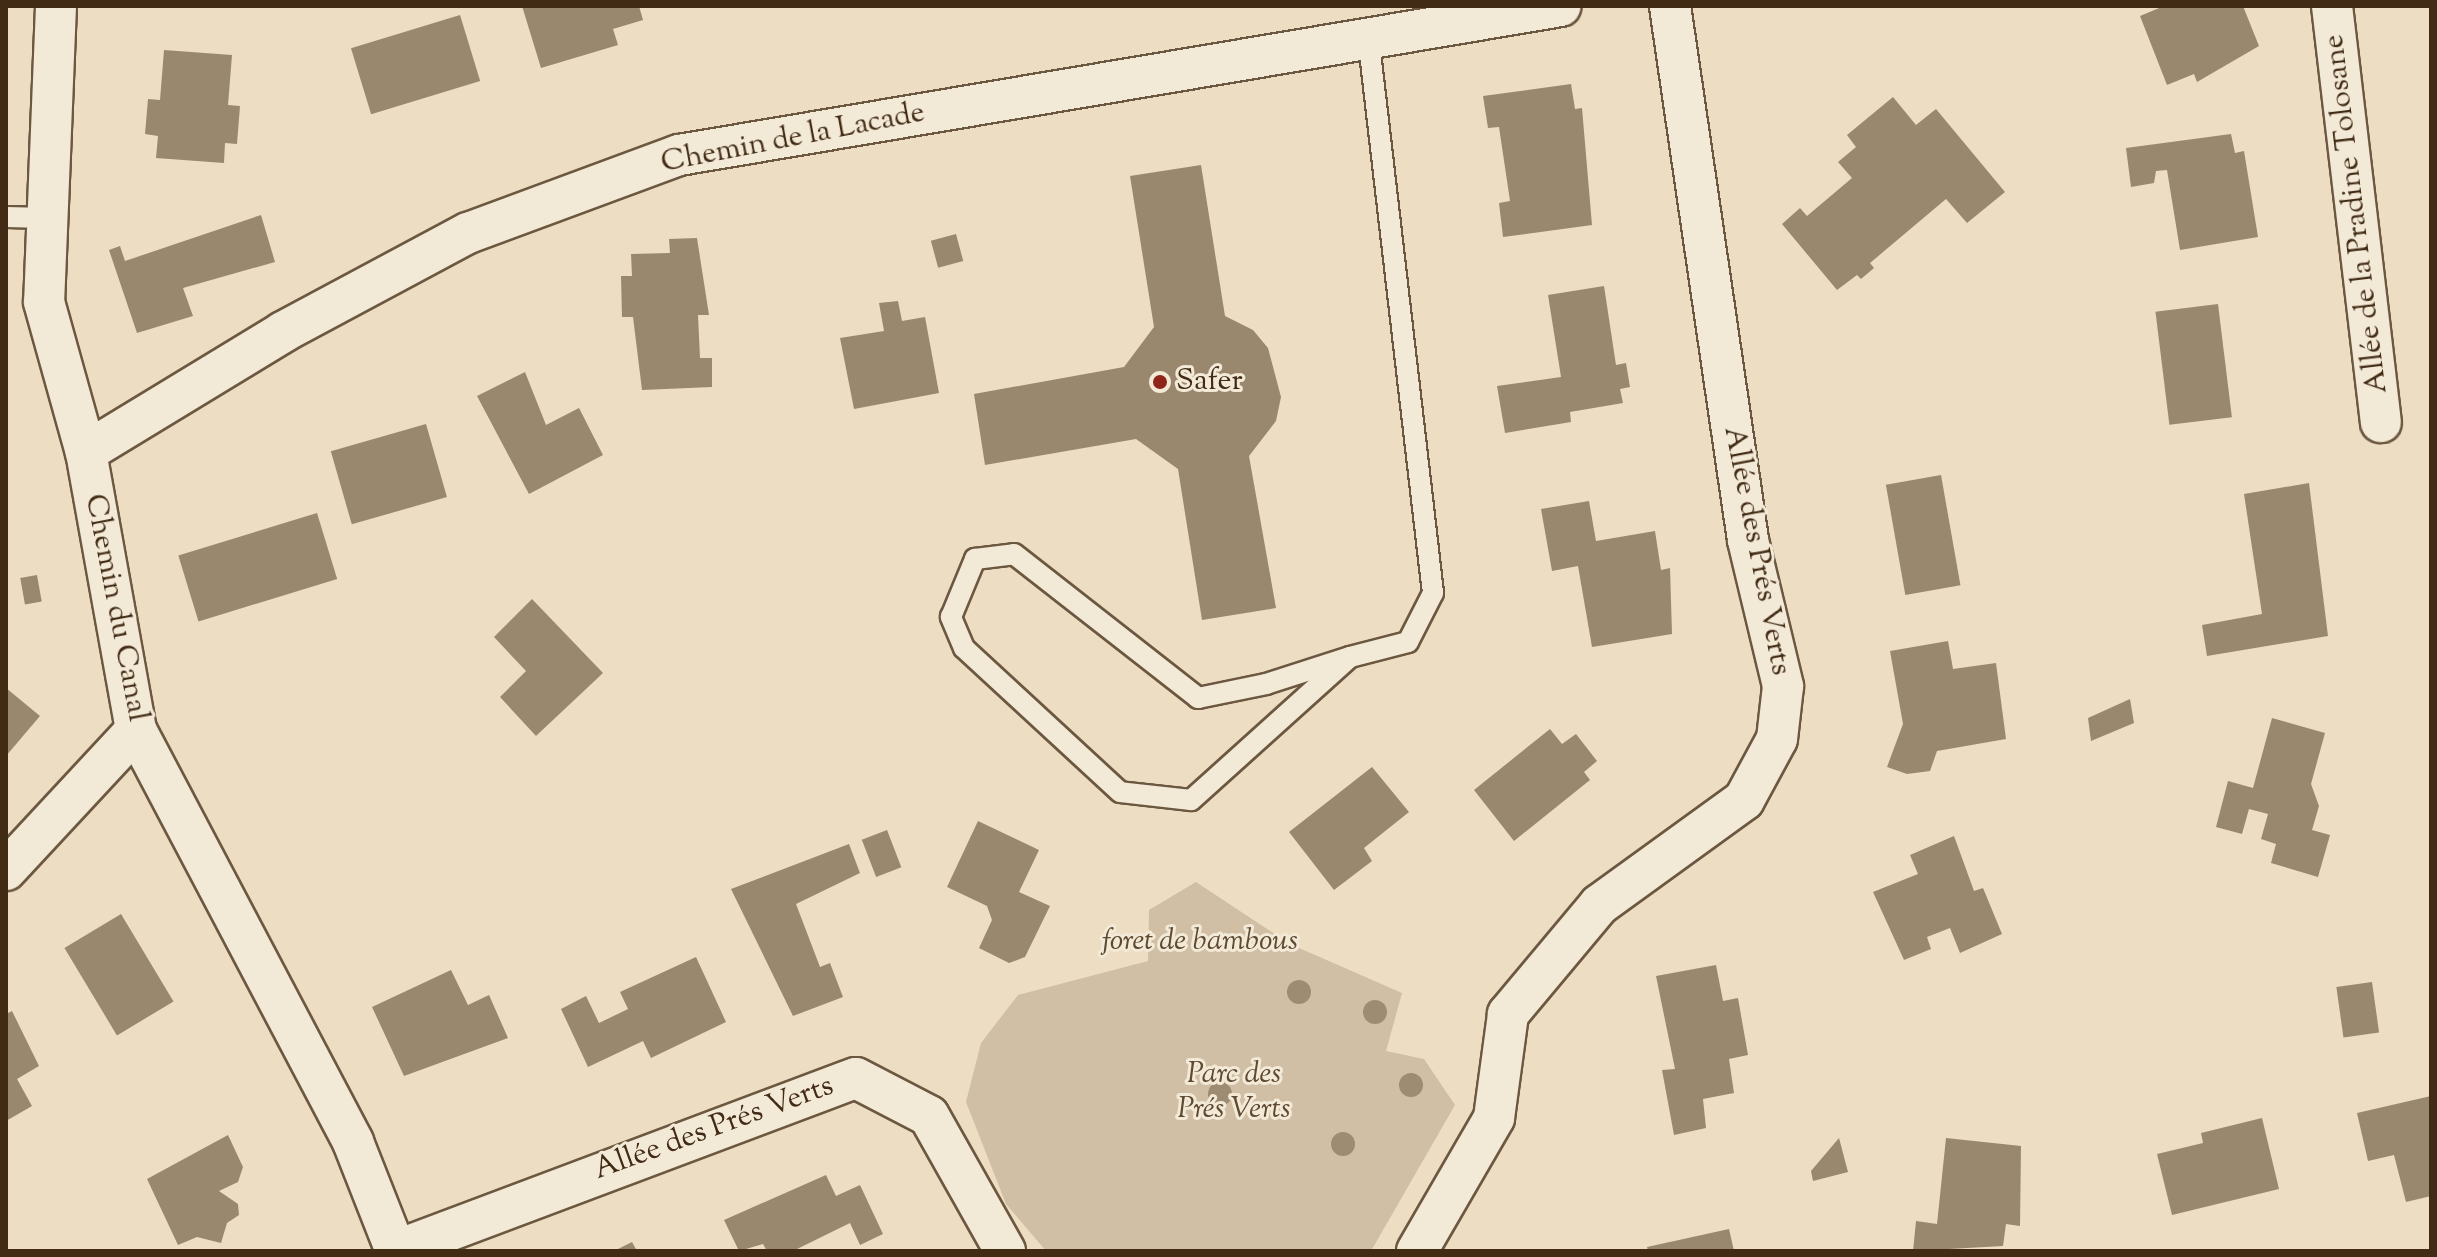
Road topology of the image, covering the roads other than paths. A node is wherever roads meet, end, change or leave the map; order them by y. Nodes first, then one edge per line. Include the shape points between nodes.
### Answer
1 (56, 6) edge
2 (1561, 6) edge
3 (1670, 6) edge
4 (2332, 6) edge
5 (1369, 44) junction
6 (6, 217) edge
7 (47, 218) junction
8 (2381, 422) dead end
9 (86, 452) junction
10 (1350, 657) junction
11 (136, 730) junction
12 (6, 870) edge
13 (396, 1251) edge
14 (1005, 1251) edge
15 (1417, 1251) edge

1 - 7 street, Chemin du Canal
2 - 5 street, Chemin de la Lacade
3 - 15 street, Allée des Prés Verts via 1748,540 1783,686 1777,739 1744,800 1599,905 1508,1014 1494,1118
4 - 8 street, Allée de la Pradine Tolosane
5 - 9 street, Chemin de la Lacade via 679,155 468,233 283,332
5 - 10 lane via 1433,593 1408,642
6 - 7 lane
7 - 9 street, Chemin du Canal via 44,302
9 - 11 street, Chemin du Canal
10 - 10 lane via 1198,698 1014,554 975,559 951,617 964,648 1120,792 1191,800
11 - 12 street
11 - 13 street, Chemin du Canal via 353,1142
13 - 14 street, Allée des Prés Verts via 856,1078 929,1116

